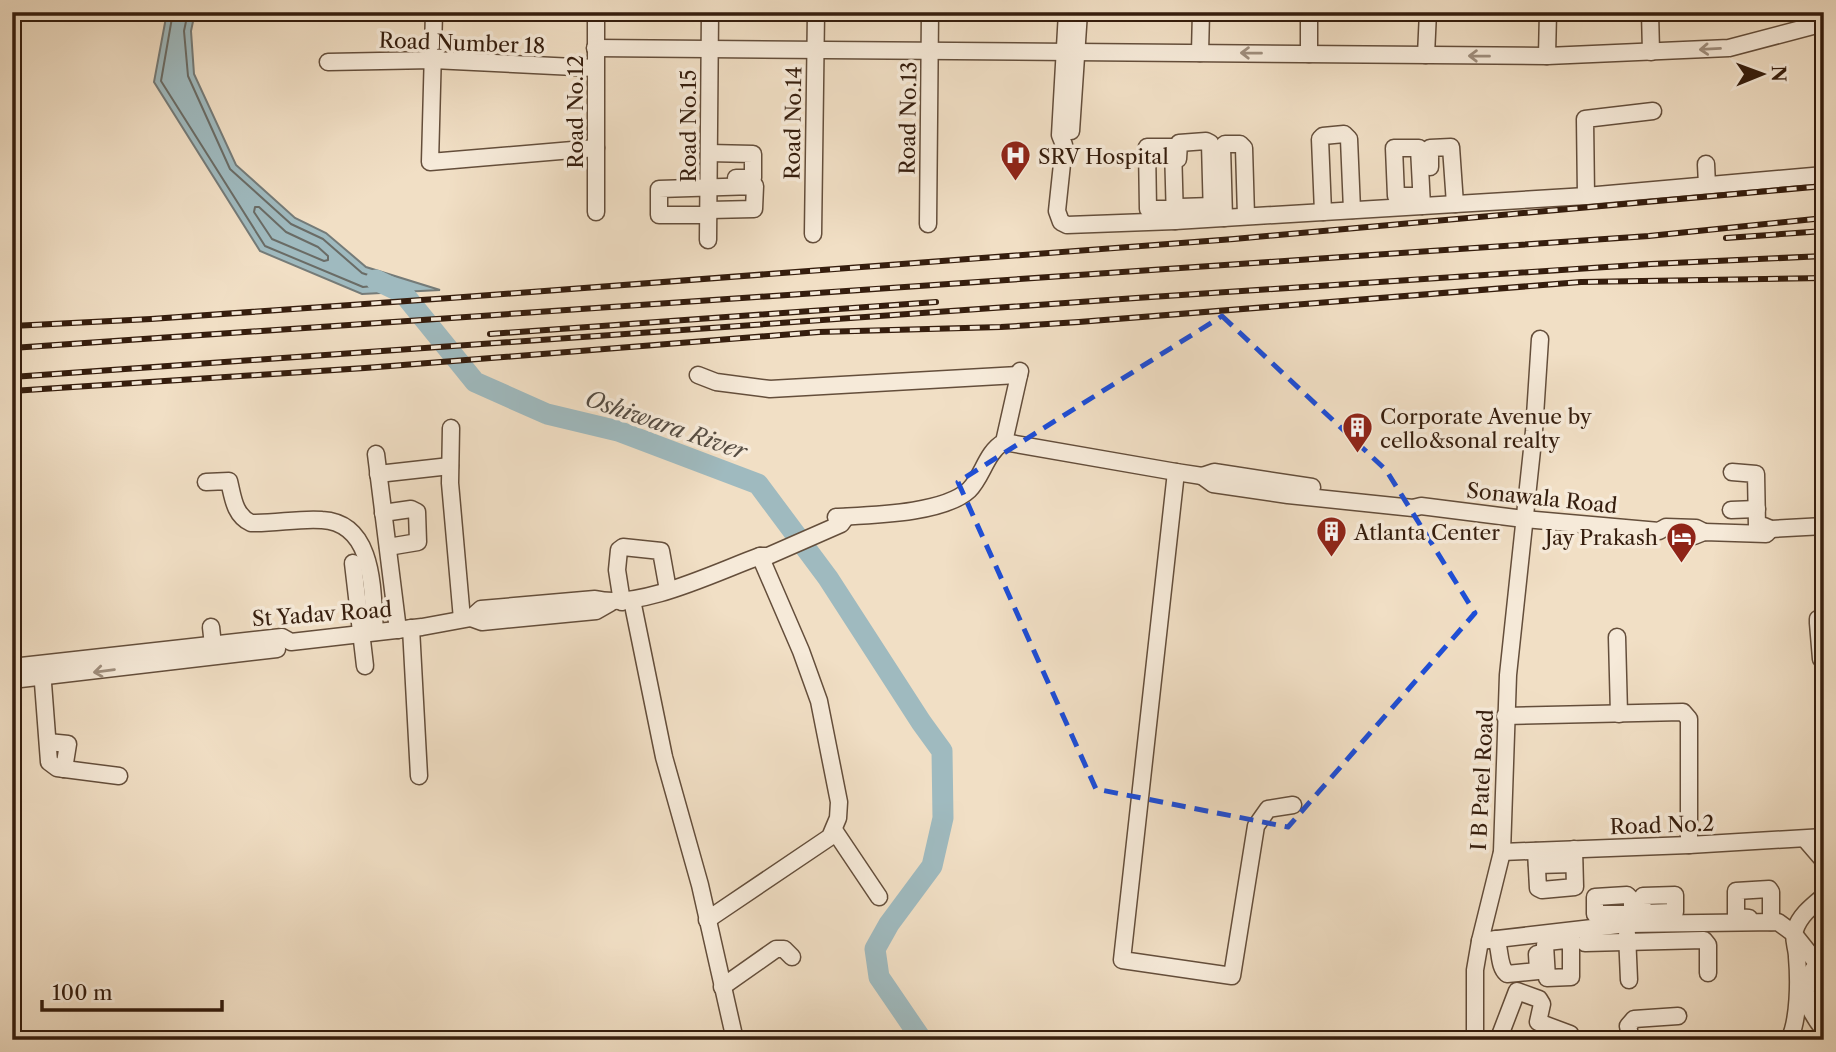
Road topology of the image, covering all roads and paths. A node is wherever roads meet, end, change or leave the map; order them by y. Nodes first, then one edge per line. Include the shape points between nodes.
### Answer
1 (434, 12) edge
2 (596, 12) edge
3 (710, 12) edge
4 (816, 12) edge
5 (930, 12) edge
6 (1067, 12) edge
7 (1079, 12) edge
8 (1200, 12) edge
9 (1310, 12) edge
10 (1428, 12) edge
11 (1548, 12) edge
12 (1650, 12) edge
13 (1824, 23) edge
14 (595, 48) junction
15 (710, 49) junction
16 (815, 50) junction
17 (929, 51) junction
18 (1071, 52) junction
19 (1651, 52) junction
20 (1200, 53) junction
21 (1309, 54) junction
22 (1426, 55) junction
23 (1547, 56) junction
24 (433, 60) junction
25 (328, 61) dead end
26 (595, 68) junction
27 (1653, 111) dead end
28 (596, 148) junction
29 (712, 153) junction
30 (1706, 164) dead end
31 (1824, 175) edge
32 (709, 183) junction
33 (1707, 185) junction
34 (1351, 191) junction
35 (1322, 193) junction
36 (1245, 195) junction
37 (1586, 196) junction
38 (1218, 210) junction
39 (1352, 210) junction
40 (596, 212) dead end
41 (708, 212) junction
42 (1323, 212) junction
43 (1177, 215) junction
44 (1152, 216) junction
45 (1246, 216) junction
46 (928, 224) dead end
47 (813, 234) dead end
48 (708, 240) dead end
49 (1540, 338) dead end
50 (698, 375) dead end
51 (451, 428) dead end
52 (1004, 442) junction
53 (376, 454) dead end
54 (450, 466) junction
55 (1176, 472) junction
56 (1732, 472) dead end
57 (378, 474) junction
58 (206, 482) dead end
59 (1757, 509) junction
60 (1731, 510) dead end
61 (383, 513) junction
62 (1524, 519) junction
63 (1824, 526) edge
64 (1764, 528) junction
65 (388, 547) junction
66 (764, 554) junction
67 (353, 563) dead end
68 (668, 590) junction
69 (621, 601) junction
70 (1824, 616) edge
71 (467, 619) junction
72 (211, 627) dead end
73 (405, 629) junction
74 (368, 633) junction
75 (1617, 636) dead end
76 (214, 651) junction
77 (1824, 662) edge
78 (365, 666) dead end
79 (12, 667) edge
80 (42, 671) junction
81 (12, 680) edge
82 (1619, 714) junction
83 (1505, 716) junction
84 (119, 776) dead end
85 (419, 776) dead end
86 (1293, 805) dead end
87 (834, 830) junction
88 (1824, 837) edge
89 (1805, 839) junction
90 (1689, 845) junction
91 (1502, 852) junction
92 (1574, 857) junction
93 (1537, 858) junction
94 (1824, 861) edge
95 (1824, 896) edge
96 (879, 897) dead end
97 (707, 919) junction
98 (1638, 920) junction
99 (1742, 920) junction
100 (1771, 920) junction
101 (1681, 923) junction
102 (1793, 933) junction
103 (1542, 938) junction
104 (1576, 938) junction
105 (1681, 941) junction
106 (1491, 942) junction
107 (1628, 942) junction
108 (792, 957) dead end
109 (1819, 960) edge
110 (1709, 973) dead end
111 (1629, 980) dead end
112 (1824, 984) edge
113 (722, 987) junction
114 (1678, 1016) dead end
115 (1824, 1030) edge
116 (1475, 1037) edge
117 (1501, 1039) edge
118 (735, 1040) edge
119 (1571, 1040) edge
120 (1631, 1040) edge
121 (1789, 1040) edge

1 - 24 street
2 - 14 street, Road No.12
3 - 15 street, Road No.15
4 - 16 street, Road No.14
5 - 17 street, Road No.13
6 - 18 street
7 - 18 street
8 - 20 street
9 - 21 street
10 - 22 street
11 - 23 street
12 - 19 street
13 -> 19 street via 1729,48
14 - 15 street
14 - 26 street, Road No.12
15 - 16 street
15 - 29 street, Road No.15
16 - 17 street
16 - 47 street, Road No.14
17 - 18 street
17 - 46 street, Road No.13
18 - 20 street
18 - 44 street via 1070,137 1064,145 1057,216 1068,225
19 - 23 street
21 -> 20 street
21 - 22 street
23 -> 22 street
24 - 25 street, Road Number 18
24 - 26 street, Road Number 18
24 - 28 street via 430,162
26 - 28 street, Road No.12
27 - 37 street via 1585,119
28 - 40 street, Road No.12
29 - 32 street, Road No.15
29 - 32 street via 751,153 754,175
30 - 33 street
31 - 33 street
32 - 41 street, Road No.15
32 - 41 street via 754,186 755,197 754,209
32 - 41 street via 661,187 659,213
33 - 37 street
34 - 35 street
34 - 35 street via 1349,139 1344,134 1320,139
34 - 39 street
35 - 42 street
36 - 38 street
36 - 38 street via 1243,145 1225,144
36 - 45 street
37 - 39 street via 1422,201
38 - 43 street
38 - 43 street via 1211,146 1206,141 1182,142 1178,145
38 - 45 street
39 - 42 street
41 - 48 street, Road No.15
42 - 45 street
43 - 44 street
43 - 44 street via 1173,146 1148,146 1148,209
49 - 62 street, I B Patel Road
50 - 52 street via 771,389 1019,373
51 - 54 street
52 - 55 street, Sonawala Road
52 - 66 street, St Yadav Road via 995,448 967,491 935,507 841,519
53 - 57 street
54 - 57 street
54 - 71 street
55 - 62 street, Sonawala Road via 1202,476 1213,484 1288,495
55 - 86 street via 1122,960 1232,976 1256,826 1268,809
56 - 59 street via 1756,474
57 - 61 street
58 - 74 street via 228,475 235,506 251,523 321,520 346,527 366,554 370,569
59 - 60 street
59 - 64 street
61 - 65 street
61 - 65 street via 417,512 418,542
62 - 64 street, Sonawala Road via 1658,531 1666,536 1732,531 1766,534
62 - 83 street, I B Patel Road
63 - 64 street, Sonawala Road
65 - 73 street
66 - 68 street, St Yadav Road
66 - 87 street via 819,701 839,802
67 - 74 street
68 - 69 street, St Yadav Road
68 - 69 street via 661,551 623,547 617,570
69 - 71 street, St Yadav Road via 481,609
69 - 97 street
70 - 77 street via 1818,619
71 - 73 street, St Yadav Road
72 - 76 street
73 - 74 street, St Yadav Road
73 - 85 street
74 - 76 street, St Yadav Road via 291,642 282,638
74 - 78 street
75 - 82 street
76 - 80 street, St Yadav Road
79 - 80 street, St Yadav Road
80 - 81 street
80 - 84 street via 49,762 64,769
82 - 83 street
82 - 90 street via 1687,715
83 - 91 street, I B Patel Road
87 - 96 street
87 - 97 street via 803,858
88 - 89 street, Road No.2
89 - 90 street, Road No.2
89 - 94 street
90 - 92 street, Road No.2
91 - 93 street, Road No.2
91 - 106 street, I B Patel Road
92 - 93 street, Road No.2
92 - 93 street via 1574,888 1542,890 1538,888
95 - 102 street via 1801,916
97 - 113 street
98 - 101 street
98 - 104 street
98 - 107 street
99 - 100 street
99 - 100 street via 1736,917 1736,891 1769,890
99 - 101 street
100 - 102 street
101 - 105 street
102 - 109 street
102 - 121 street via 1796,1008
103 - 104 street
103 - 104 street via 1547,978 1569,979
103 - 106 street
103 - 106 street via 1537,971 1504,973
104 - 107 street
105 - 107 street
105 - 110 street via 1707,942
106 - 116 street, I B Patel Road via 1475,970
107 - 111 street
108 - 113 street via 785,949 776,949
109 - 112 street
109 - 115 street via 1806,982 1810,1011
113 - 118 street
114 - 120 street via 1634,1019 1628,1026
116 - 117 street
117 - 119 street via 1515,993 1520,991 1542,1002 1538,1022 1570,1034

